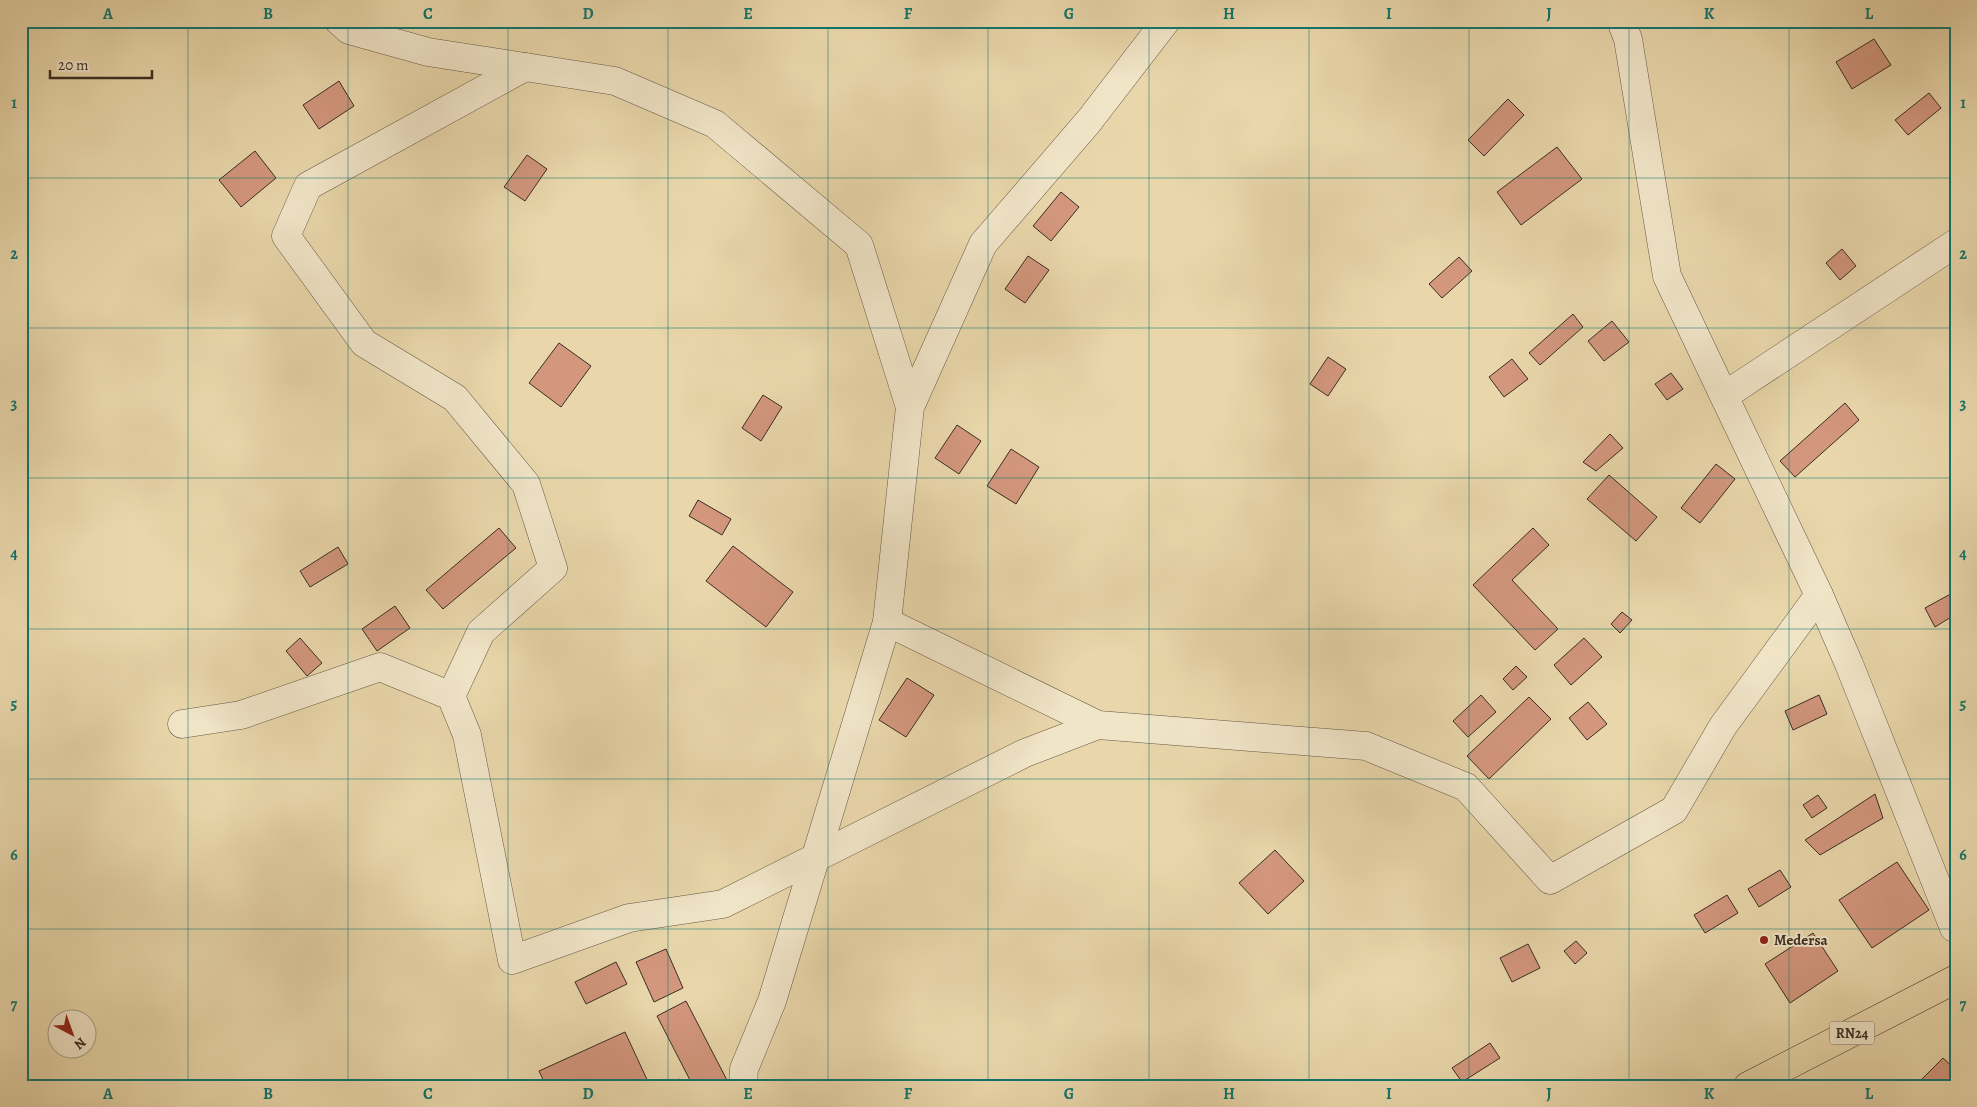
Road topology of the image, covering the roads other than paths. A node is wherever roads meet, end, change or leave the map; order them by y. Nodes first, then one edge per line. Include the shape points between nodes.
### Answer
1 (339, 21) edge
2 (1166, 21) edge
3 (1622, 21) edge
4 (525, 67) junction
5 (1956, 243) edge
6 (1724, 396) junction
7 (910, 407) junction
8 (1819, 595) junction
9 (887, 622) junction
10 (451, 696) junction
11 (182, 724) dead end
12 (1098, 725) junction
13 (816, 859) junction
14 (1955, 929) edge
15 (1956, 979) edge
16 (743, 1086) edge
17 (1748, 1086) edge

1 - 4 street via 349,30 428,52
2 - 7 street via 1089,121 983,244
3 - 6 street via 1628,39 1667,276
4 - 7 street via 615,81 715,124 859,245
4 - 10 street via 308,186 286,236 364,343 455,398 526,484 553,568 481,632
5 - 6 street
6 - 8 street
7 - 9 street
8 - 12 street via 1724,726 1674,810 1550,880 1466,787 1366,746
8 - 14 street
9 - 12 street
9 - 13 street
10 - 11 street via 380,667 242,715
10 - 13 street via 467,735 512,960 629,918 723,904
12 - 13 street via 1025,753
13 - 16 street via 772,1001 744,1069
15 - 17 main road, RN24

